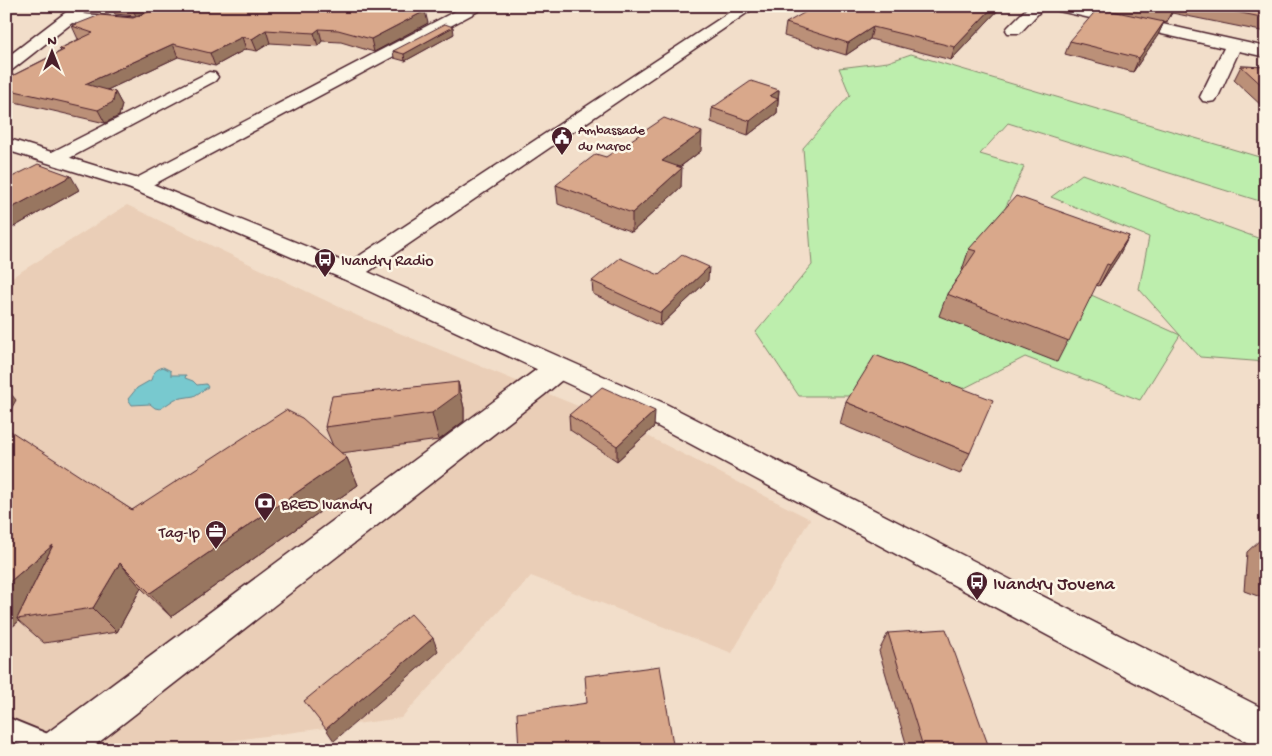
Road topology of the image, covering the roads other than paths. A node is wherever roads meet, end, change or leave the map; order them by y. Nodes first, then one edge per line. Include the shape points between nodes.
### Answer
1 (84, 6) edge
2 (181, 6) edge
3 (477, 6) edge
4 (750, 6) edge
5 (1038, 6) edge
6 (1064, 7) edge
7 (66, 18) junction
8 (1014, 30) dead end
9 (1234, 45) junction
10 (1266, 52) edge
11 (6, 66) edge
12 (209, 76) dead end
13 (1209, 97) dead end
14 (6, 144) edge
15 (55, 158) junction
16 (138, 185) junction
17 (350, 274) junction
18 (558, 368) junction
19 (6, 728) edge
20 (1266, 731) edge
21 (57, 749) edge

1 - 7 street
2 - 7 street via 138,23
3 - 16 street
4 - 17 street
5 - 8 street
6 - 9 street
7 - 11 street
9 - 10 street
9 - 13 street
12 - 15 street
14 - 15 street
15 - 16 street
16 - 17 street
17 - 18 street
18 - 20 street via 656,412
18 - 21 street
19 - 21 lane

